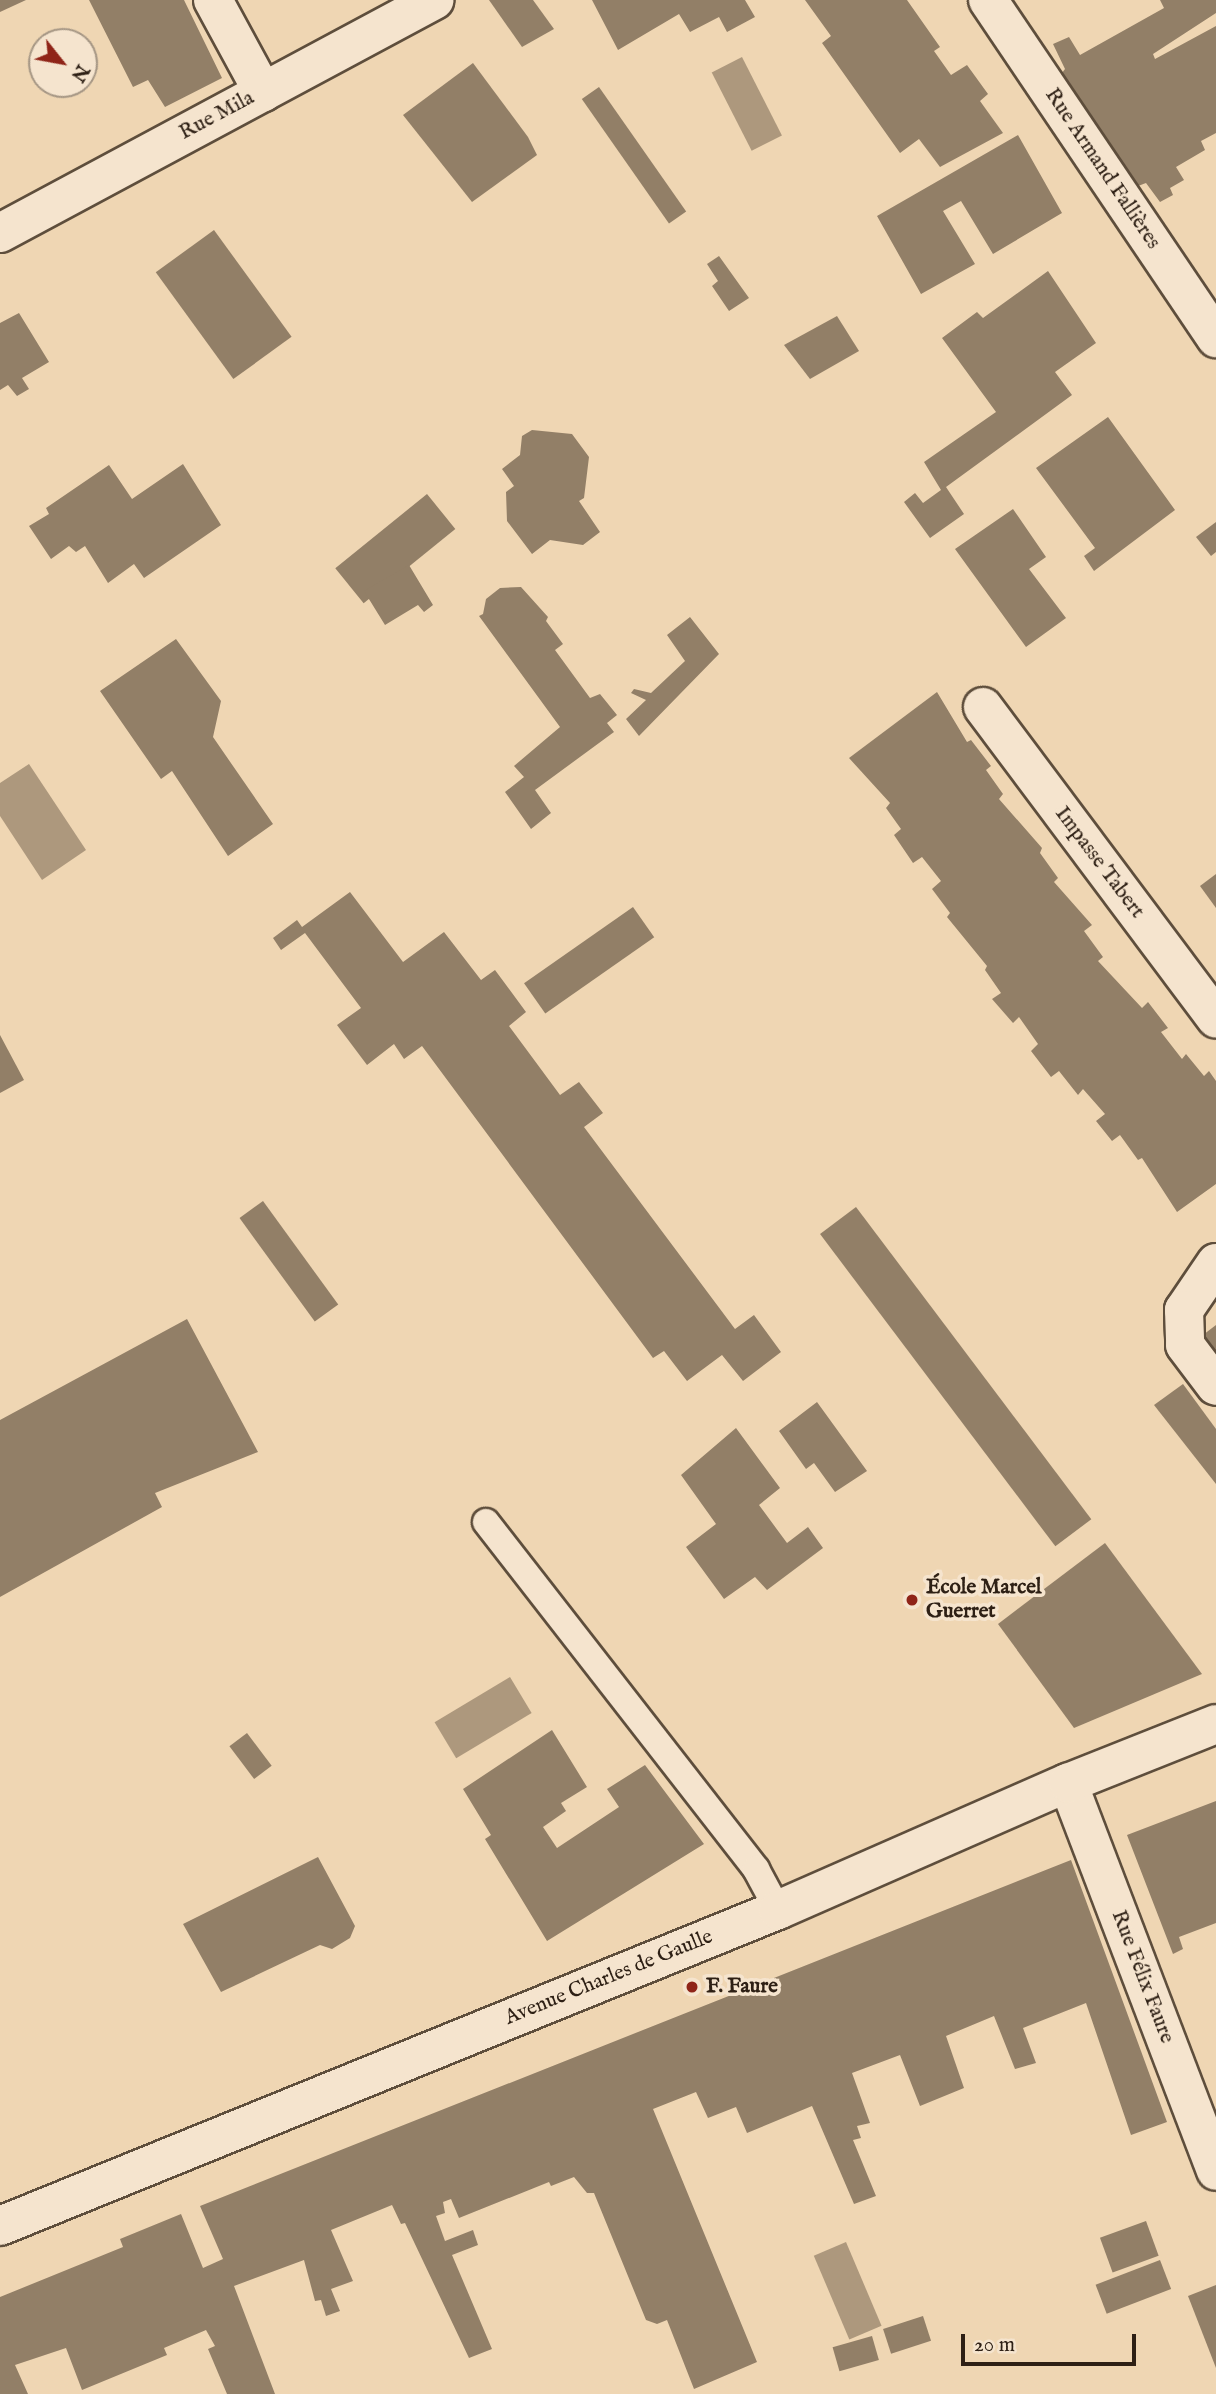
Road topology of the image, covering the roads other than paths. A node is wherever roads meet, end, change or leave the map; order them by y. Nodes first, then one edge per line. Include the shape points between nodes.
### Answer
1 (213, 0) edge
2 (434, 0) edge
3 (988, 0) edge
4 (263, 92) junction
5 (0, 233) edge
6 (1216, 338) edge
7 (983, 708) dead end
8 (1216, 1019) edge
9 (1216, 1263) edge
10 (1216, 1386) edge
11 (486, 1522) dead end
12 (1216, 1724) edge
13 (1068, 1783) junction
14 (778, 1910) junction
15 (1216, 2171) edge
16 (0, 2226) edge

1 - 4 street
2 - 4 street, Rue Mila
3 - 6 street, Rue Armand Fallières
4 - 5 street, Rue Mila
7 - 8 street, Impasse Tabert
9 - 10 street via 1184,1310 1185,1345
11 - 14 lane via 756,1870
12 - 13 street, Avenue Charles de Gaulle
13 - 14 street, Avenue Charles de Gaulle
13 - 15 street, Rue Félix Faure
14 - 16 street, Avenue Charles de Gaulle

